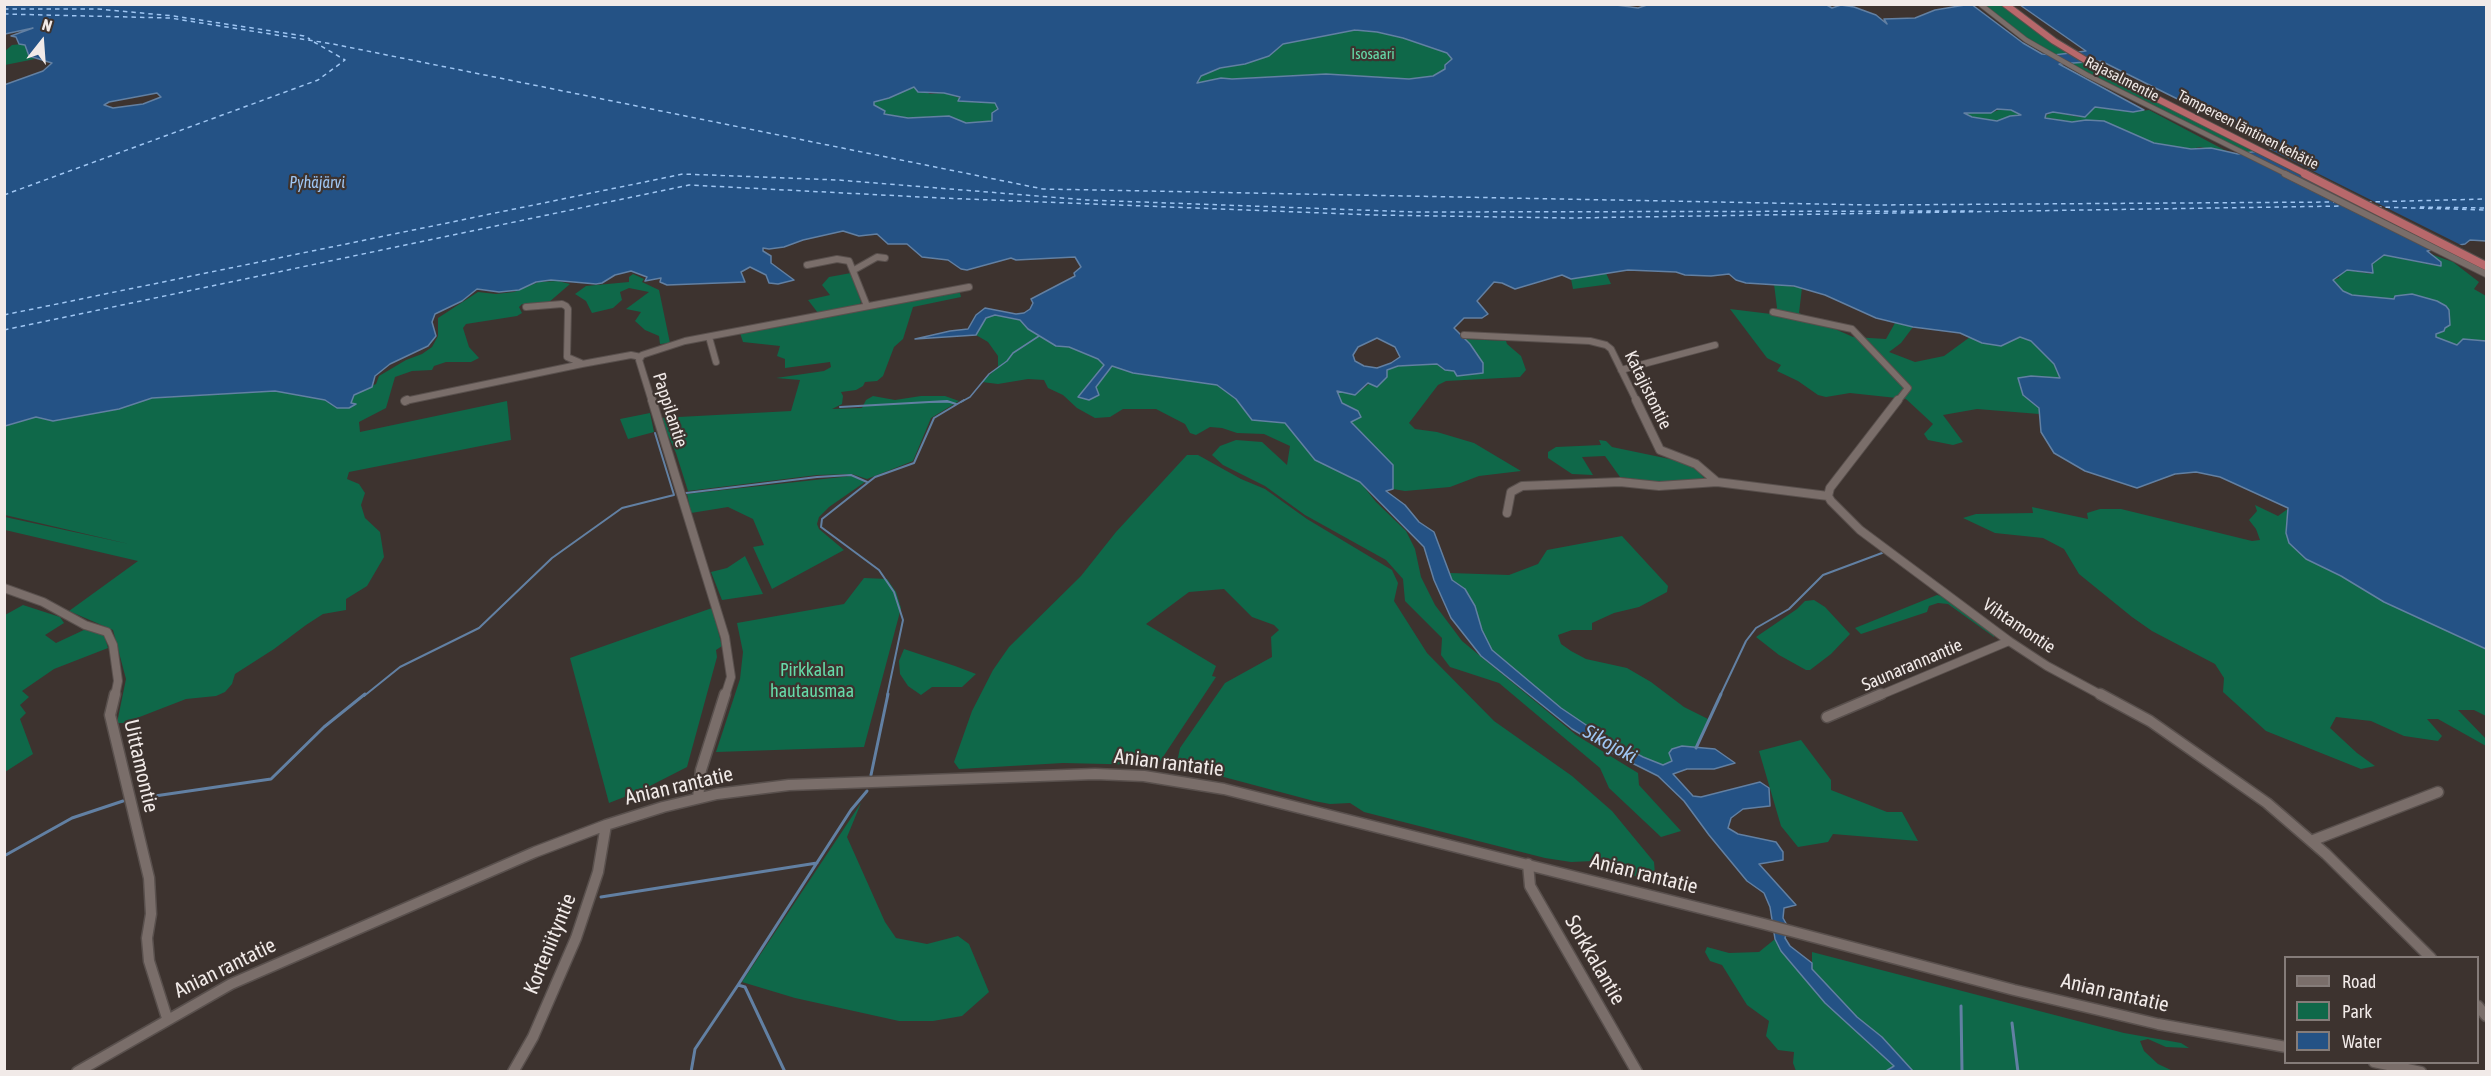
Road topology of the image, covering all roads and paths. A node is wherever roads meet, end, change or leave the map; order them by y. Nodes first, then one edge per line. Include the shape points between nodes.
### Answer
1 (1980, 4) edge
2 (2005, 4) edge
3 (2012, 4) edge
4 (2074, 51) junction
5 (2461, 251) junction
6 (885, 258) dead end
7 (2487, 261) edge
8 (807, 265) dead end
9 (2487, 266) edge
10 (854, 270) junction
11 (2487, 274) edge
12 (969, 286) dead end
13 (867, 306) junction
14 (526, 308) dead end
15 (1773, 312) dead end
16 (1464, 335) dead end
17 (709, 336) junction
18 (1715, 345) dead end
19 (640, 357) junction
20 (716, 362) dead end
21 (582, 364) junction
22 (1621, 370) junction
23 (405, 401) dead end
24 (1717, 482) junction
25 (1828, 496) junction
26 (1507, 513) dead end
27 (4, 588) edge
28 (2009, 641) junction
29 (1827, 717) dead end
30 (2438, 792) dead end
31 (698, 798) junction
32 (606, 825) junction
33 (2312, 841) junction
34 (1528, 864) junction
35 (2430, 956) edge
36 (167, 1018) junction
37 (2284, 1047) edge
38 (2384, 1064) edge
39 (77, 1071) edge
40 (513, 1071) edge
41 (1637, 1071) edge
42 (2421, 1071) edge

1 - 11 street, Rajasalmentie via 2067,64
2 - 4 highway, Tampereen läntinen kehätie
3 - 4 highway, Tampereen läntinen kehätie
4 - 5 highway, Tampereen läntinen kehätie
5 - 7 highway, Tampereen läntinen kehätie
5 - 9 highway, Tampereen läntinen kehätie
6 - 10 street via 877,257
8 - 10 street via 844,259
10 - 13 street
12 - 13 street, Pappilantie
13 - 17 street, Pappilantie
14 - 21 street via 566,306 567,357
15 - 25 street via 1852,329 1908,388 1830,488
16 - 22 street, Katajistontie via 1600,343 1611,349
17 - 19 street, Pappilantie
17 - 20 street
18 - 22 street
19 - 21 street via 631,355
19 - 31 street, Pappilantie via 638,362 731,665 731,677 701,770
21 - 23 street
22 - 24 street, Katajistontie via 1660,450 1696,464
24 - 25 street
24 - 26 street via 1522,486 1511,492
25 - 28 street, Vihtamontie via 1860,530
27 - 36 street, Uittamontie via 107,632 113,645 118,681 110,714 149,878 149,961
28 - 29 street, Saunarannantie
28 - 33 street, Vihtamontie via 2169,734
30 - 33 street
31 - 32 street, Anian rantatie
31 - 34 street, Anian rantatie via 811,783 1144,776 1224,789
32 - 36 street, Anian rantatie via 231,984
32 - 40 street, Korteniityntie via 598,872 576,938 533,1037
33 - 35 street, Vihtamontie
34 - 37 street, Anian rantatie via 2108,1012
34 - 41 street, Sorkkalantie via 1530,886
36 - 39 street, Anian rantatie
38 - 42 street

